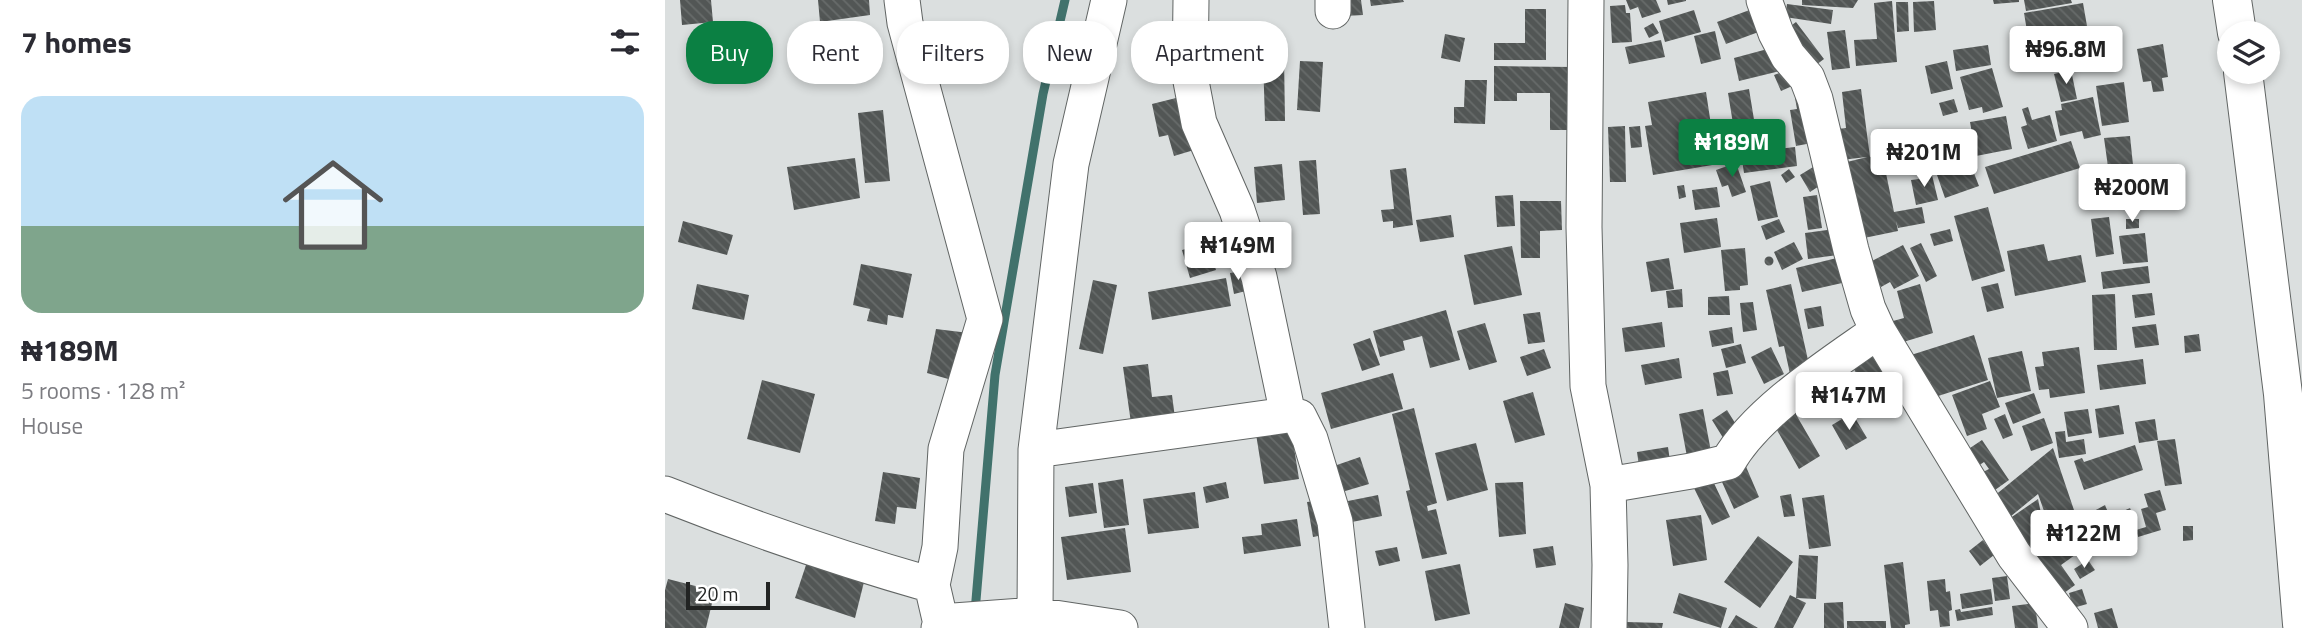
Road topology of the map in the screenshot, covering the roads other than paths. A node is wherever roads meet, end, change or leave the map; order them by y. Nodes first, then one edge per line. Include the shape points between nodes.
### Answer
1 (902, 0) edge
2 (1109, 0) edge
3 (1191, 0) edge
4 (1587, 0) edge
5 (1764, 0) edge
6 (2232, 0) edge
7 (2235, 21) edge
8 (2244, 84) edge
9 (1878, 331) junction
10 (1288, 415) junction
11 (1035, 450) junction
12 (1608, 485) junction
13 (665, 494) edge
14 (932, 585) junction
15 (1036, 622) edge
16 (2302, 624) edge
17 (944, 626) edge
18 (1120, 628) edge
19 (1347, 628) edge
20 (1609, 628) edge
21 (2070, 628) edge

1 - 14 street via 985,319 946,449 940,547
2 - 11 street via 1071,164
3 - 10 street via 1190,76 1199,123 1237,210 1259,277
4 - 12 street via 1584,227 1588,386
5 - 9 street via 1776,33 1807,78 1815,99 1851,250
6 - 7 highway
8 - 16 highway via 2283,394
9 - 12 street via 1790,395 1738,444 1728,462
9 - 21 street via 2014,555
10 - 11 street
10 - 19 street via 1299,417 1310,439 1335,522
11 - 15 street
12 - 20 street
13 - 14 street via 828,555
14 - 17 street
15 - 17 street
15 - 18 street

